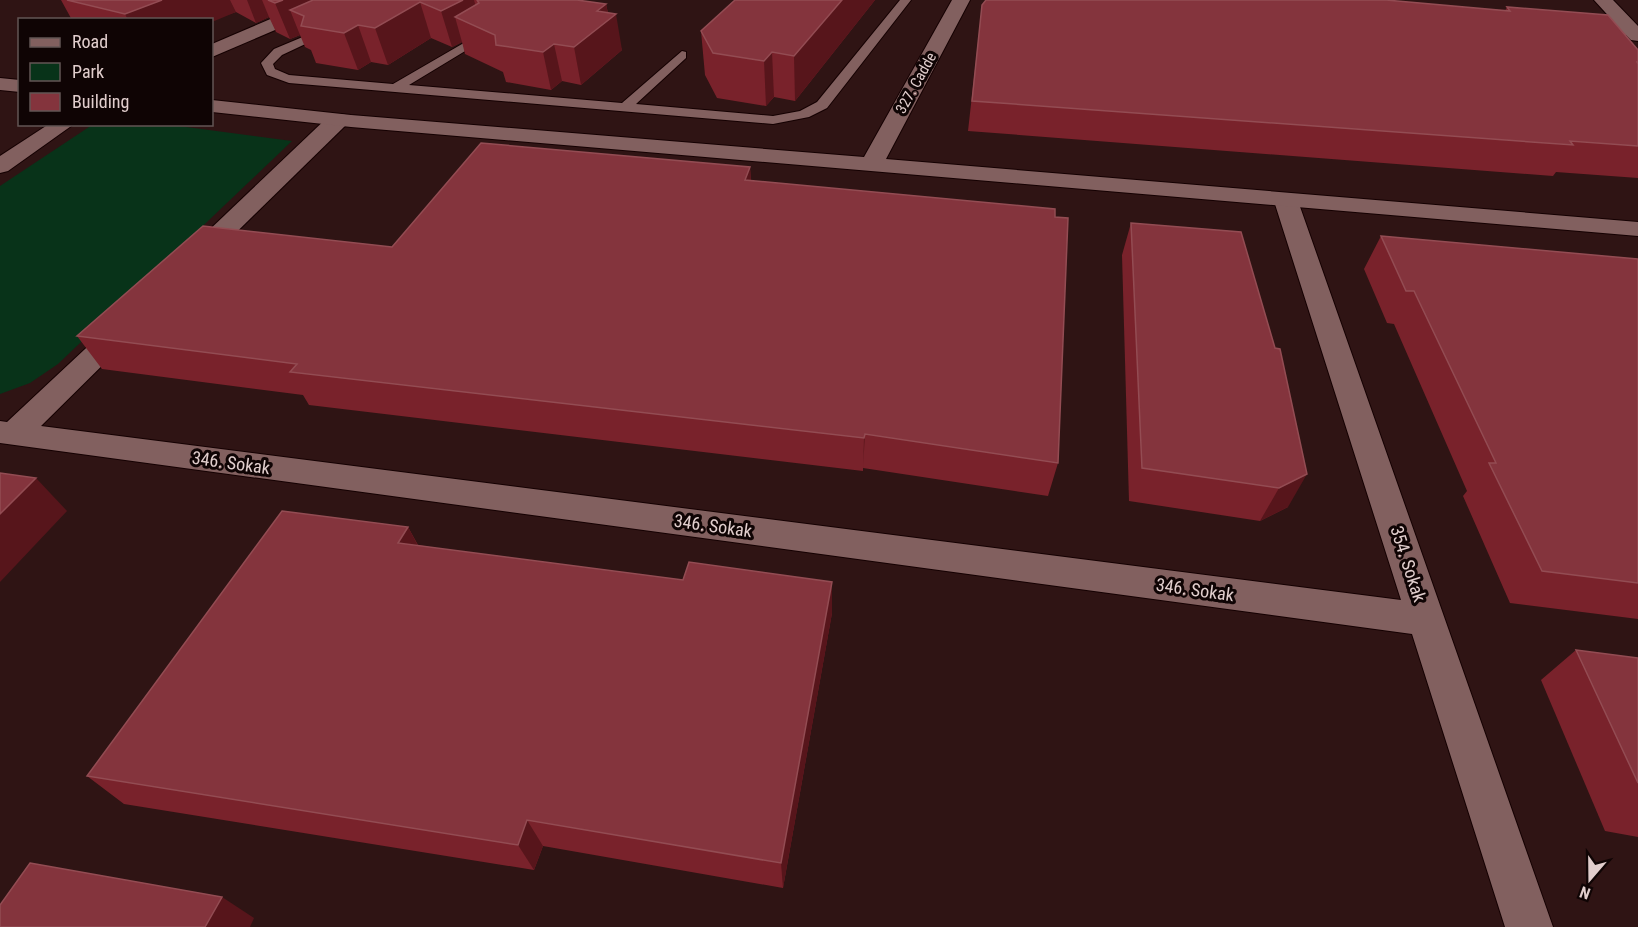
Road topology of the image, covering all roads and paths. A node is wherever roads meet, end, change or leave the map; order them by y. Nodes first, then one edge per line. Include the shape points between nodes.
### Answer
1 (330, 0) edge
2 (906, 0) edge
3 (961, 0) edge
4 (1603, 0) edge
5 (341, 24) edge
6 (1559, 24) edge
7 (1634, 34) edge
8 (481, 37) edge
9 (213, 51) edge
10 (682, 55) dead end
11 (0, 84) edge
12 (18, 86) edge
13 (394, 88) junction
14 (213, 106) edge
15 (623, 109) junction
16 (338, 120) junction
17 (61, 126) edge
18 (870, 165) junction
19 (0, 166) edge
20 (1286, 201) junction
21 (1638, 229) edge
22 (176, 277) edge
23 (142, 310) edge
24 (7, 433) edge
25 (1426, 620) junction
26 (1529, 927) edge

1 - 9 street
2 - 15 lane via 828,99 804,114 757,120
3 - 18 street, 327. Cadde
4 - 7 street
5 - 13 lane via 278,52 267,63 267,69 289,80
6 - 7 street
8 - 13 lane
10 - 15 lane
11 - 12 street
13 - 15 lane
14 - 16 street
16 - 18 street
16 - 22 street
17 - 19 street
18 - 20 street
20 - 21 street
20 - 25 street, 354. Sokak
23 - 24 street
24 - 25 street, 346. Sokak
25 - 26 street, 354. Sokak

